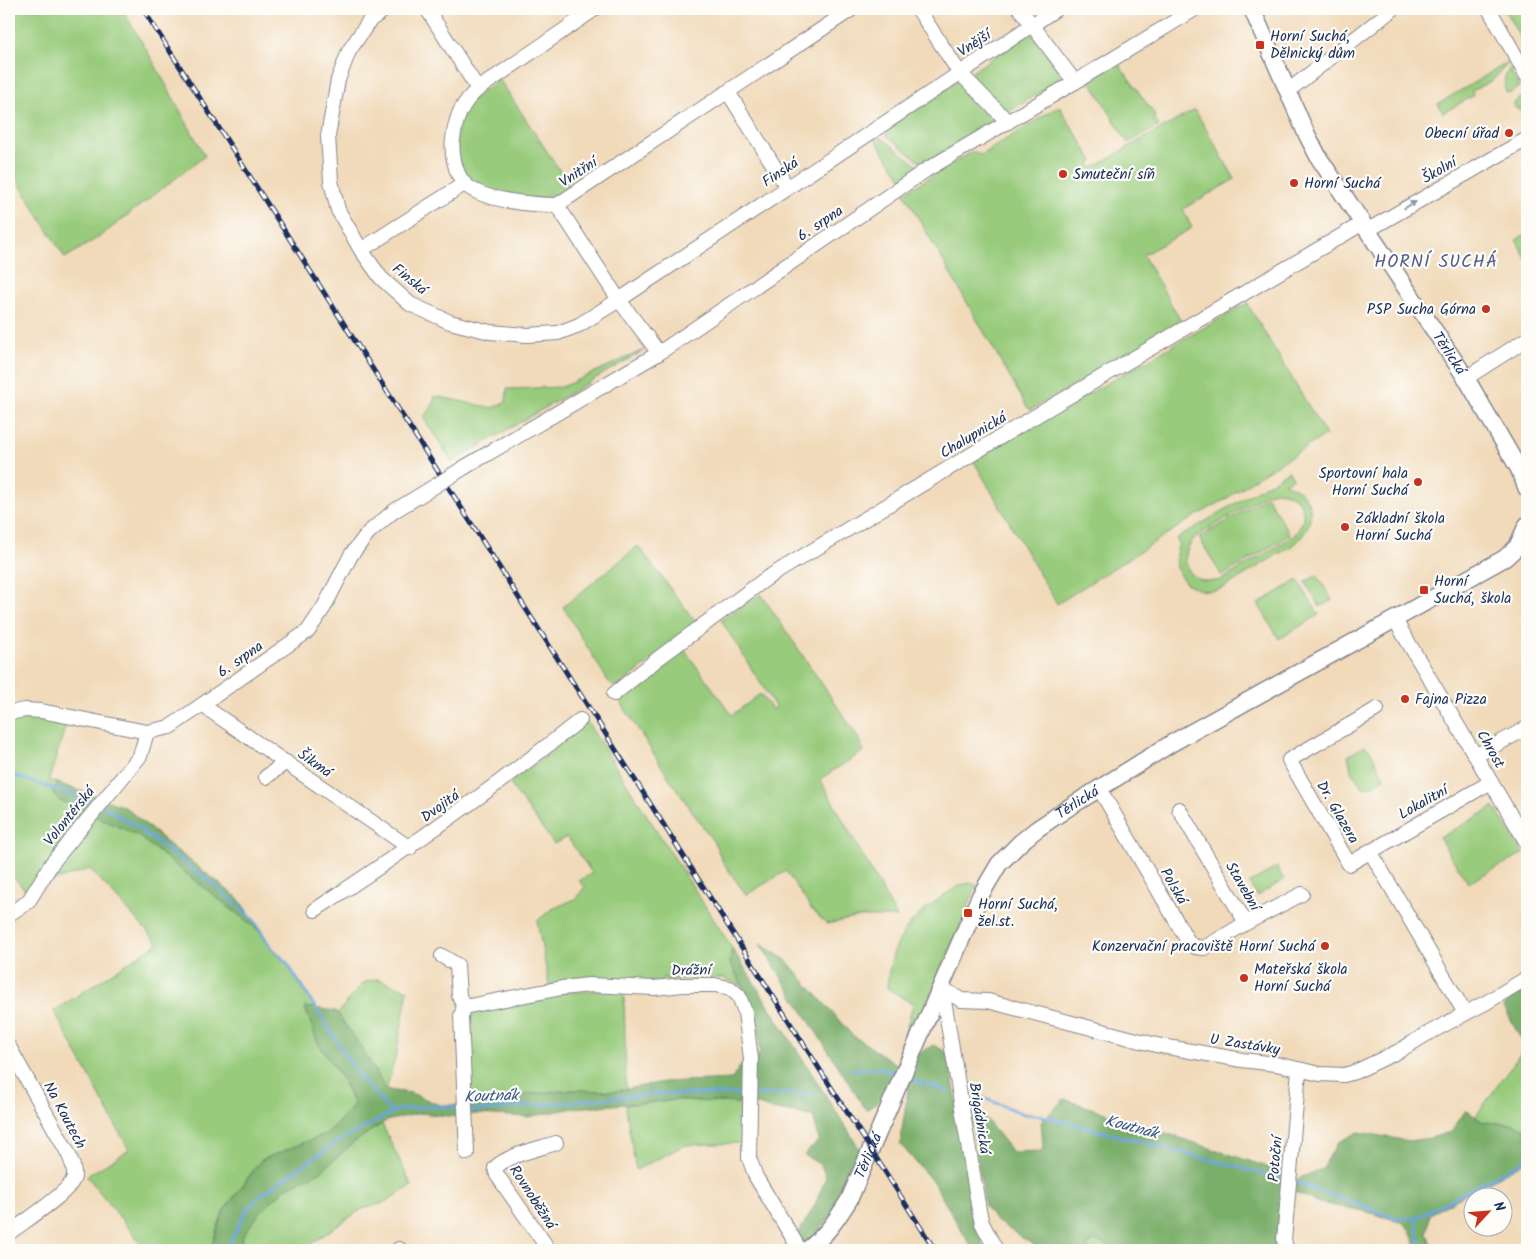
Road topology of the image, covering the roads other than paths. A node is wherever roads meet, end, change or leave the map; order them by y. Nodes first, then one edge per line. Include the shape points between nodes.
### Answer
1 (386, 9) edge
2 (427, 9) edge
3 (595, 9) edge
4 (852, 9) edge
5 (918, 9) edge
6 (1020, 9) edge
7 (1056, 9) edge
8 (1195, 9) edge
9 (1252, 9) edge
10 (1393, 9) edge
11 (1489, 9) edge
12 (1032, 25) junction
13 (960, 72) junction
14 (1527, 76) edge
15 (1075, 82) junction
16 (478, 89) junction
17 (1288, 90) junction
18 (728, 92) junction
19 (1008, 122) junction
20 (1527, 139) edge
21 (464, 184) junction
22 (787, 187) junction
23 (557, 205) junction
24 (1366, 226) junction
25 (361, 250) junction
26 (619, 300) junction
27 (1527, 339) edge
28 (659, 353) junction
29 (1466, 378) junction
30 (1527, 489) edge
31 (1527, 525) edge
32 (1395, 620) junction
33 (614, 694) dead end
34 (202, 705) junction
35 (1377, 709) dead end
36 (9, 713) edge
37 (580, 720) dead end
38 (1527, 728) edge
39 (147, 732) junction
40 (1477, 755) junction
41 (286, 762) junction
42 (266, 777) dead end
43 (1491, 782) junction
44 (1099, 788) junction
45 (1179, 809) dead end
46 (1527, 843) edge
47 (410, 848) junction
48 (1370, 851) junction
49 (1302, 894) dead end
50 (314, 910) dead end
51 (9, 914) edge
52 (1246, 923) junction
53 (442, 956) dead end
54 (1527, 978) edge
55 (942, 988) junction
56 (464, 1007) junction
57 (1465, 1013) junction
58 (9, 1047) edge
59 (1299, 1070) junction
60 (556, 1143) dead end
61 (467, 1152) dead end
62 (9, 1233) edge
63 (548, 1250) edge
64 (800, 1250) edge
65 (807, 1250) edge
66 (996, 1250) edge
67 (1287, 1250) edge

1 - 25 street, Finská via 370,20 349,51 338,80 328,136 331,181 338,210
2 - 16 street
3 - 16 street
4 - 18 street, Vnitřní
5 - 13 street
6 - 12 street
7 - 12 street, Vnější
8 - 15 street, 6. srpna
9 - 17 main road, Těrlická
10 - 17 street
11 - 14 street
12 - 13 street, Vnější
12 - 15 street
13 - 19 street
13 - 22 street, Finská
15 - 19 street, 6. srpna
16 - 21 street via 466,100 454,129 453,154
17 - 24 main road, Těrlická via 1319,158
18 - 22 street
18 - 23 street, Vnitřní
19 - 28 street, 6. srpna via 926,170
24 -> 20 street, Školní
21 - 23 street, Vnitřní via 488,195 516,202
21 - 25 street
22 - 26 street, Finská
23 - 26 street
24 - 29 main road, Těrlická
24 - 33 street, Chalupnická via 1032,419 767,578
25 - 26 street, Finská via 381,278 410,304 450,322 490,332 527,335 558,332 579,325
26 - 28 street
27 - 29 street
28 - 34 street, 6. srpna, bridge via 394,511 368,533 351,555 308,631
29 - 30 main road, Těrlická
31 - 32 main road, Těrlická via 1517,547 1505,558
32 - 40 street, Chrost
32 - 44 main road, Těrlická via 1172,743
34 - 39 street, 6. srpna via 170,727
34 - 41 street, Šikmá
35 - 48 street, Dr. Glazera via 1289,760 1349,864
36 - 39 street, 6. srpna via 41,710
37 - 47 street, Dvojitá
38 - 40 street
39 - 51 street, Volontérská via 140,756 52,863 28,902
40 - 43 street, Chrost
41 - 42 street
41 - 47 street, Šikmá
43 - 46 street, Chrost
43 - 48 street, Lokalitní
44 - 52 street, Polská via 1189,943 1196,948 1204,948
44 - 55 main road, Těrlická via 1037,828 999,864 972,912
45 - 52 street, Stavební
47 - 50 street, Dvojitá
48 - 57 street, Dr. Glazera
49 - 52 street, Stavební
53 - 56 street via 457,964 459,996
54 - 57 street, U Zastávky
55 - 59 street, U Zastávky via 961,1000 988,1001 1156,1045
55 - 65 main road, Těrlická via 849,1200 828,1231
55 - 66 street, Brigádnická via 979,1210 982,1224
56 - 61 street via 461,1016
56 - 64 street, Drážní via 589,985 654,988 715,985 730,988 739,996 745,1012 751,1060 749,1158 756,1177
57 - 59 street, U Zastávky via 1356,1072 1344,1075
58 - 62 street, Na Koutech via 74,1168 74,1177 67,1189
59 - 67 street, Potoční via 1284,1240
60 - 63 street, Rovnoběžná via 518,1155 494,1168

